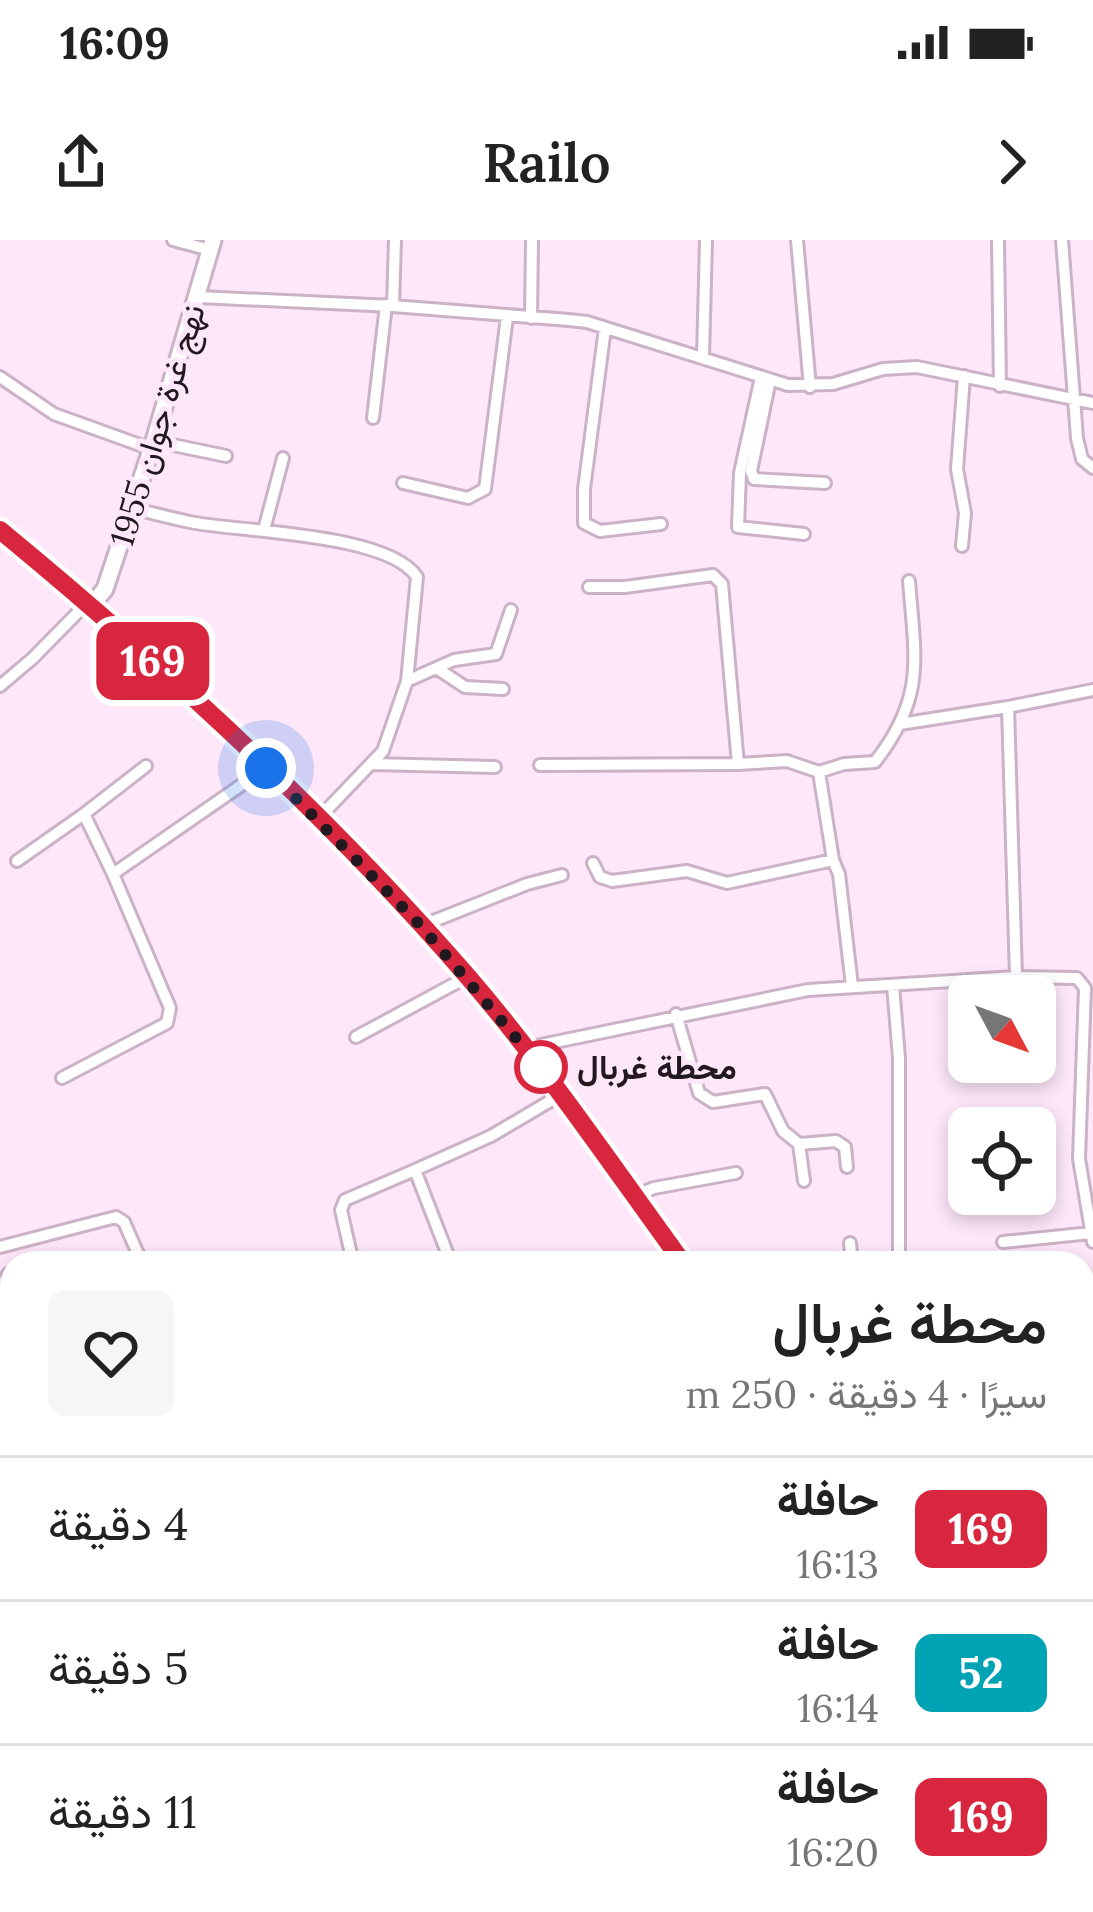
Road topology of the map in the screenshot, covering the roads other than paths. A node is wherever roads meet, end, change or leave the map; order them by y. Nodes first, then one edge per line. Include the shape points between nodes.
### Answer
1 (173, 240) edge
2 (395, 240) edge
3 (532, 240) edge
4 (706, 240) edge
5 (796, 240) edge
6 (998, 240) edge
7 (1062, 240) edge
8 (212, 245) edge
9 (198, 297) junction
10 (390, 306) junction
11 (507, 317) junction
12 (531, 318) junction
13 (604, 328) junction
14 (703, 358) junction
15 (964, 376) junction
16 (0, 377) edge
17 (765, 378) junction
18 (1000, 386) junction
19 (810, 387) junction
20 (1073, 402) junction
21 (1093, 403) edge
22 (374, 418) dead end
23 (153, 445) junction
24 (226, 456) dead end
25 (283, 458) dead end
26 (1093, 468) edge
27 (403, 483) dead end
28 (825, 483) dead end
29 (131, 508) junction
30 (661, 524) dead end
31 (0, 530) edge
32 (264, 530) junction
33 (804, 534) dead end
34 (962, 546) dead end
35 (909, 581) dead end
36 (589, 586) dead end
37 (89, 604) junction
38 (512, 610) dead end
39 (438, 669) junction
40 (406, 681) junction
41 (0, 686) edge
42 (503, 689) dead end
43 (1093, 690) edge
44 (1009, 707) junction
45 (899, 724) junction
46 (372, 764) junction
47 (738, 764) junction
48 (540, 765) dead end
49 (146, 766) dead end
50 (495, 767) dead end
51 (266, 768) junction
52 (819, 772) junction
53 (84, 814) junction
54 (317, 820) junction
55 (833, 860) junction
56 (17, 861) dead end
57 (593, 863) dead end
58 (113, 874) junction
59 (562, 875) dead end
60 (421, 926) junction
61 (1016, 975) edge
62 (467, 977) junction
63 (1056, 977) edge
64 (948, 981) edge
65 (893, 985) junction
66 (852, 986) junction
67 (676, 1014) junction
68 (356, 1037) dead end
69 (526, 1048) junction
70 (62, 1078) dead end
71 (562, 1094) junction
72 (1093, 1112) edge
73 (1078, 1113) junction
74 (799, 1144) junction
75 (847, 1167) dead end
76 (416, 1169) junction
77 (736, 1173) dead end
78 (804, 1181) dead end
79 (634, 1196) junction
80 (1092, 1237) edge
81 (1003, 1242) dead end
82 (850, 1244) dead end
83 (0, 1247) edge
84 (137, 1251) edge
85 (350, 1251) edge
86 (447, 1251) edge
87 (670, 1251) edge
88 (851, 1251) edge
89 (899, 1251) edge

1 - 8 street
2 - 10 street
3 - 12 street
4 - 14 street
5 - 19 street
6 - 18 street
7 - 20 street
8 - 9 street, نهج غرة جوان 1955
9 - 10 street
9 - 23 street, نهج غرة جوان 1955
10 - 11 street
10 - 22 street
11 - 12 street
11 - 27 street via 485,489 467,498
12 - 13 street
13 - 14 street
13 - 30 street via 584,523 600,531
14 - 17 street
15 - 18 street
15 - 19 street via 883,369
15 - 34 street
16 - 23 street via 54,414
17 - 19 street
17 - 28 street via 754,479
17 - 33 street via 740,472 738,527
18 - 20 street
20 - 21 street
20 - 26 street via 1082,459
23 - 24 street
23 - 29 street, نهج غرة جوان 1955
25 - 32 street
29 - 32 street
29 - 37 street, نهج غرة جوان 1955 via 105,589
31 - 37 street
32 - 40 street via 408,563 417,577
35 - 45 street via 915,674
36 - 47 street via 712,574 722,584
37 - 41 street
37 - 51 street
38 - 39 street via 496,654
39 - 40 street
39 - 42 street via 465,687
40 - 46 street via 390,737
43 - 44 street
44 - 45 street
44 - 61 street
45 - 52 street via 875,762
46 - 50 street
46 - 54 street
47 - 48 street
47 - 52 street via 787,761
49 - 53 street
51 - 54 street
51 - 58 street
52 - 55 street
53 - 56 street
53 - 58 street
54 - 60 street
55 - 57 street via 727,883 687,871 612,881
55 - 66 street
58 - 70 street via 170,1008 167,1023
59 - 60 street
60 - 62 street
62 - 68 street
62 - 69 street
63 - 73 street via 1083,982
64 - 65 street
65 - 66 street
65 - 89 street
66 - 67 street
67 - 69 street
67 - 74 street via 699,1093 712,1102 765,1094
69 - 71 street
71 - 76 street
71 - 79 street
72 - 73 street
73 - 80 street
74 - 75 street via 836,1141
74 - 78 street
76 - 85 street via 345,1200
76 - 86 street
77 - 79 street
79 - 87 street
80 - 81 street
82 - 88 street
83 - 84 street via 116,1217

